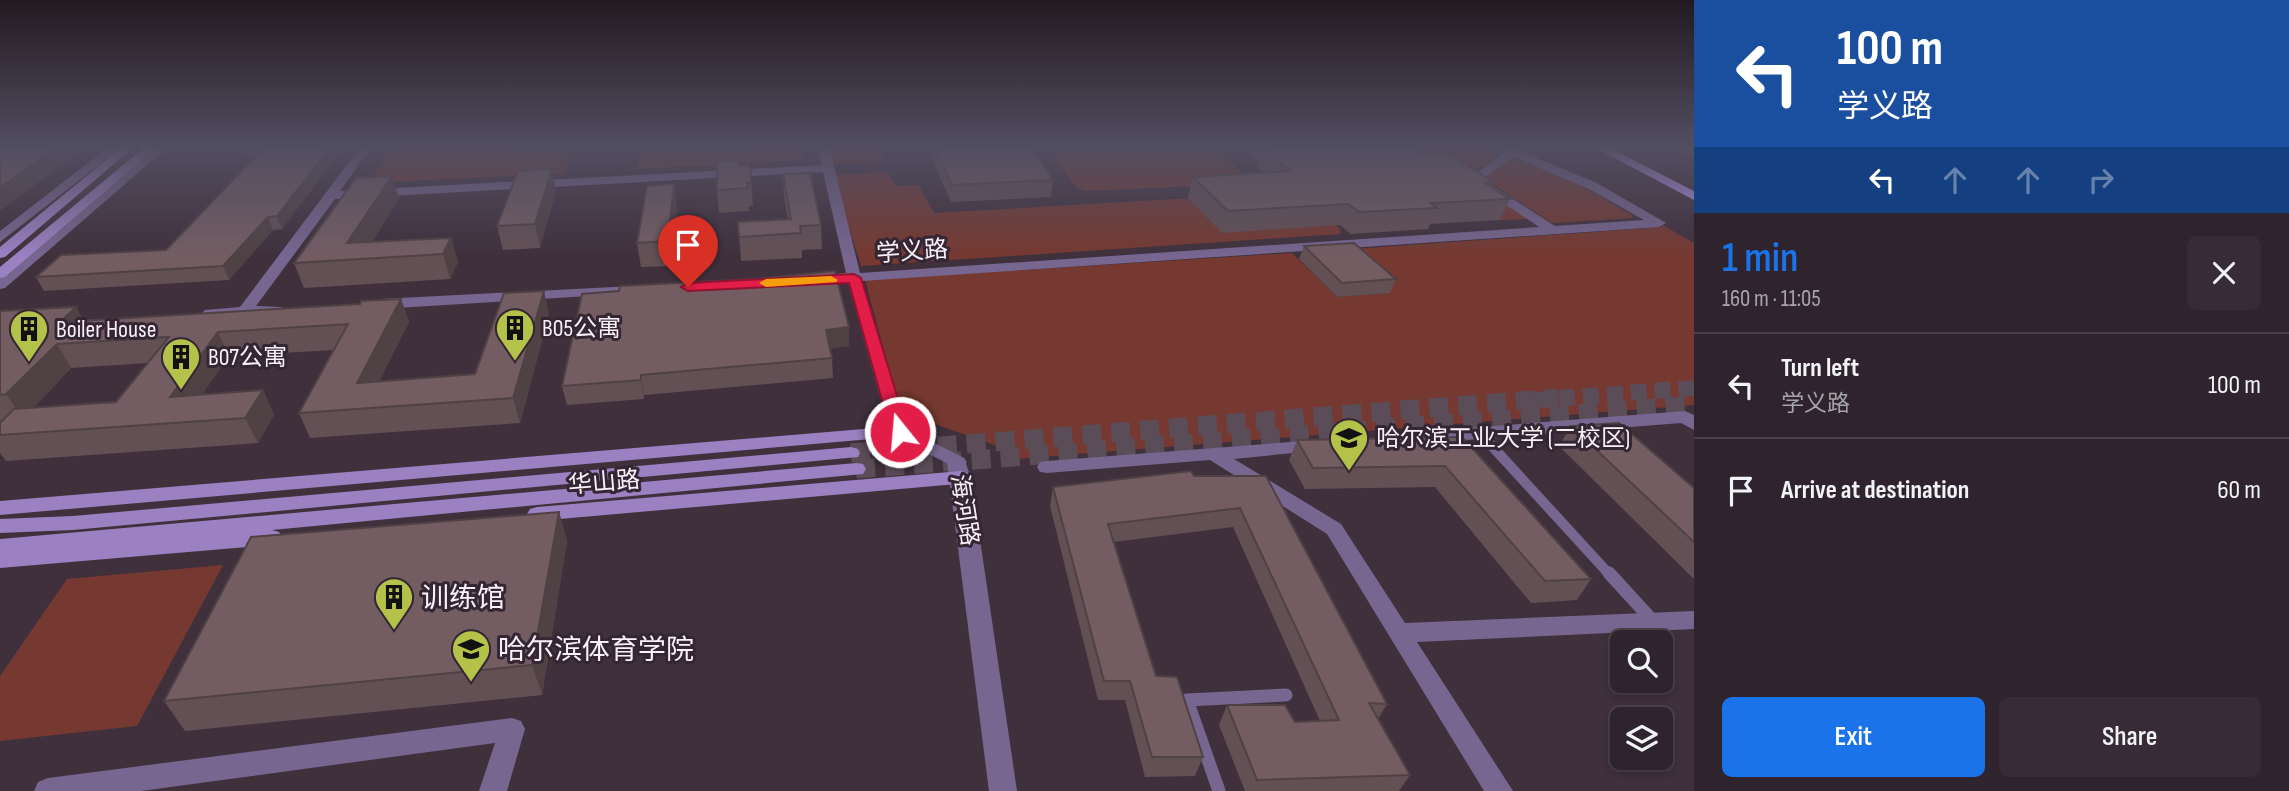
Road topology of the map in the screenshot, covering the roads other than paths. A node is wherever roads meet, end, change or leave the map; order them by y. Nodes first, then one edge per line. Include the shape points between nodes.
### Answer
1 (71, 183) edge
2 (86, 183) edge
3 (109, 183) edge
4 (120, 183) edge
5 (340, 183) edge
6 (554, 183) edge
7 (832, 183) edge
8 (1480, 183) edge
9 (1585, 183) edge
10 (1670, 183) edge
11 (331, 195) junction
12 (1694, 195) edge
13 (1552, 230) junction
14 (0, 238) edge
15 (0, 254) edge
16 (0, 274) edge
17 (854, 278) junction
18 (799, 281) edge
19 (0, 285) edge
20 (647, 289) edge
21 (370, 304) edge
22 (287, 309) edge
23 (245, 311) junction
24 (191, 315) edge
25 (1694, 424) edge
26 (900, 432) junction
27 (1480, 433) junction
28 (1386, 440) edge
29 (1333, 444) edge
30 (1213, 454) junction
31 (1047, 467) dead end
32 (959, 470) junction
33 (0, 508) edge
34 (0, 526) edge
35 (0, 547) edge
36 (0, 560) edge
37 (1694, 620) edge
38 (1654, 622) junction
39 (1399, 633) junction
40 (1286, 695) dead end
41 (48, 791) edge
42 (493, 791) edge
43 (1003, 791) edge
44 (1219, 791) edge
45 (1499, 791) edge

1 - 14 street
2 - 15 main road
3 - 16 main road
4 - 19 street
5 - 11 street
6 - 11 street
7 - 17 street
8 - 13 street
9 - 13 street, 学义路 via 1659,223
10 - 12 main road
11 - 23 street
13 - 17 street, 学义路
17 - 18 street, 学义路
17 - 26 street
20 - 21 street
22 - 23 street
23 - 24 street
25 - 27 street via 1685,417
26 - 32 street, 海河路
26 - 33 main road
27 - 28 street
27 - 38 lane
29 - 30 street
30 - 31 street
30 - 39 street via 1334,529
32 - 36 main road, 华山路
32 - 43 street, 海河路
34 - 35 main road, 华山路 via 854,461
37 - 38 street
38 - 39 street
39 - 45 street
40 - 44 lane via 1187,700
41 - 42 street via 512,729

